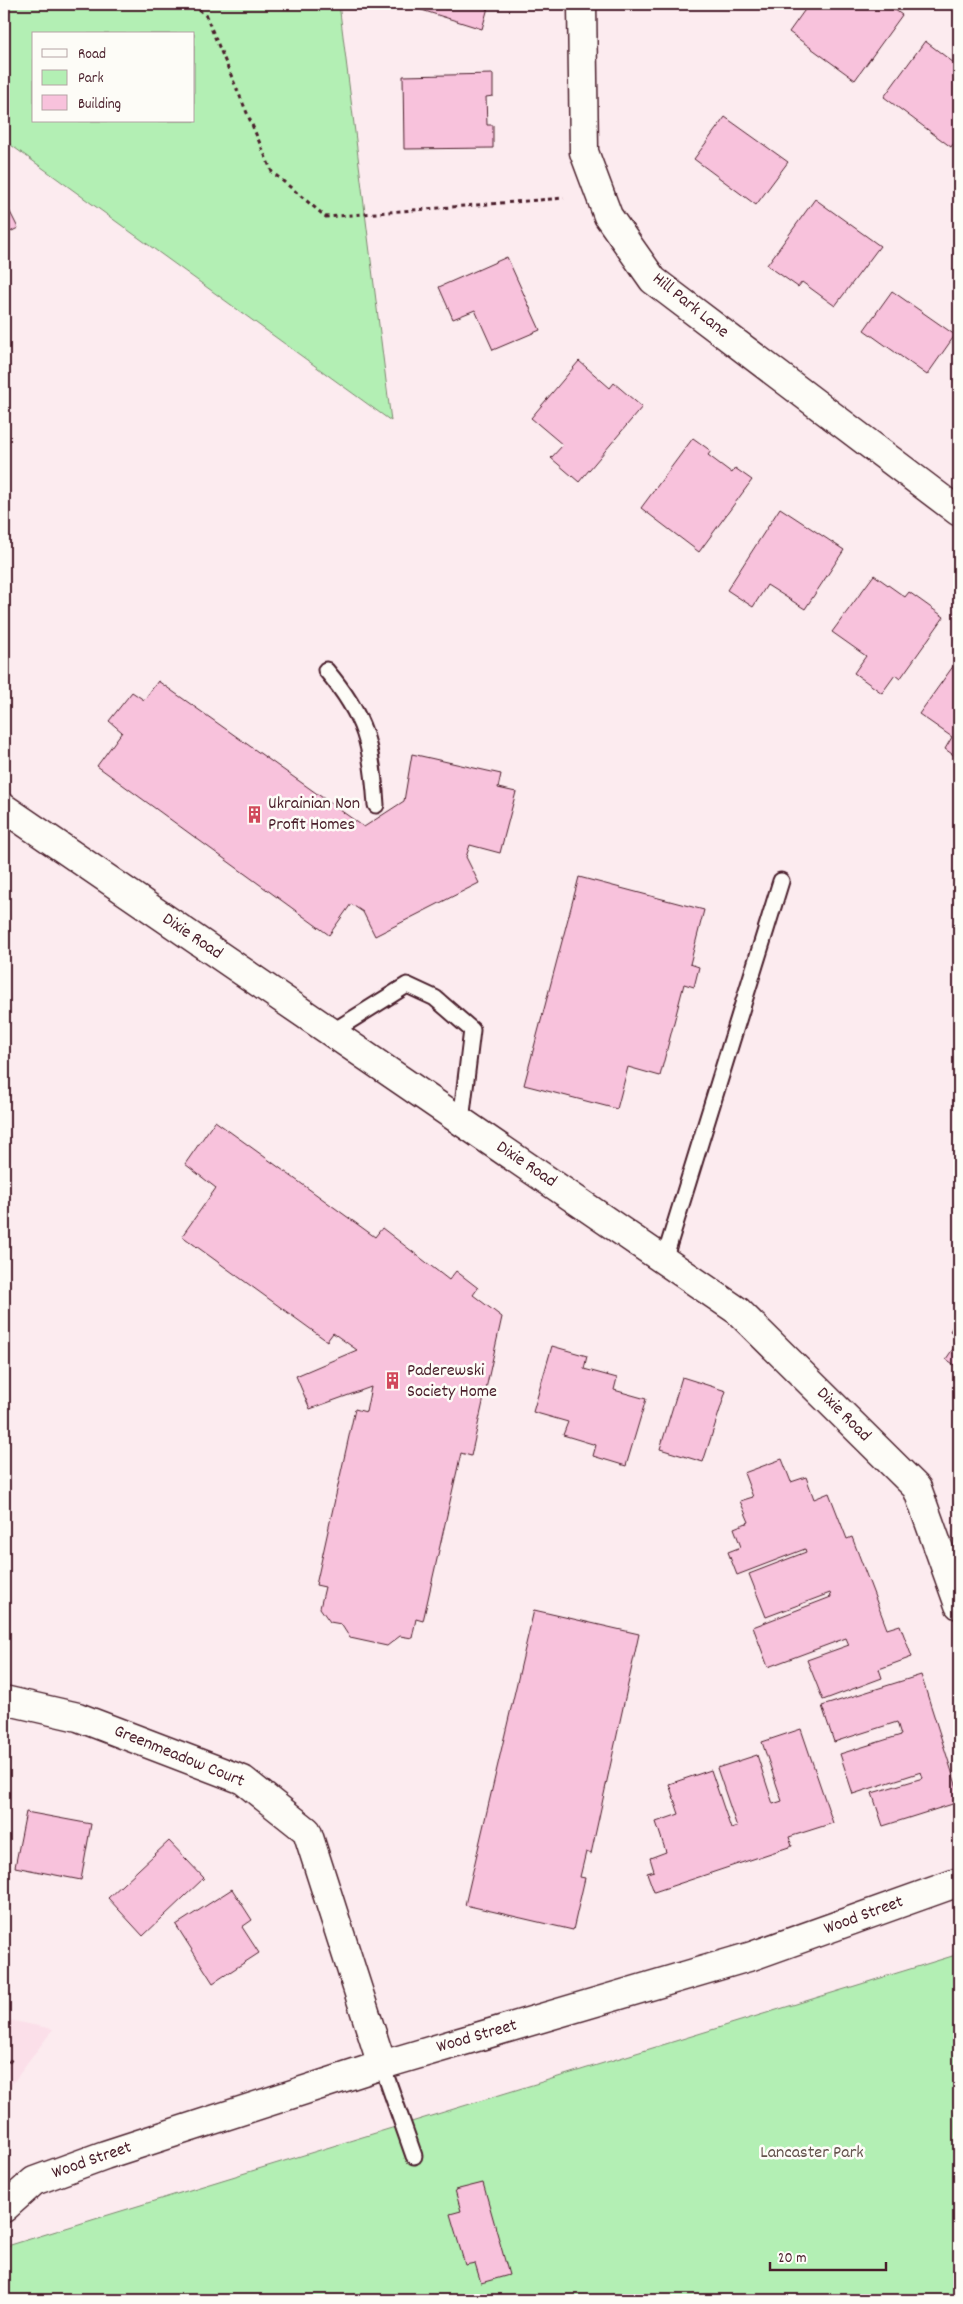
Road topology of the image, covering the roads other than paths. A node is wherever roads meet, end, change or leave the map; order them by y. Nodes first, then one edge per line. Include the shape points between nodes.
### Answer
1 (582, 4) edge
2 (959, 512) edge
3 (326, 670) dead end
4 (376, 805) dead end
5 (4, 808) edge
6 (781, 881) dead end
7 (332, 1032) junction
8 (460, 1120) junction
9 (664, 1260) junction
10 (959, 1606) edge
11 (4, 1700) edge
12 (959, 1882) edge
13 (382, 2065) junction
14 (414, 2156) dead end
15 (4, 2208) edge

1 - 2 street, Hill Park Lane via 584,152 608,216 653,280
3 - 4 lane via 345,692 363,724 373,769
5 - 7 street, Dixie Road
6 - 9 lane
7 - 8 street, Dixie Road
7 - 8 lane via 407,985 435,998 472,1030
8 - 9 street, Dixie Road
9 - 10 street, Dixie Road via 738,1311 917,1488
11 - 13 street, Greenmeadow Court via 78,1717 243,1780 307,1831
12 - 13 street, Wood Street via 752,1956
13 - 14 lane
13 - 15 street, Wood Street via 34,2181

